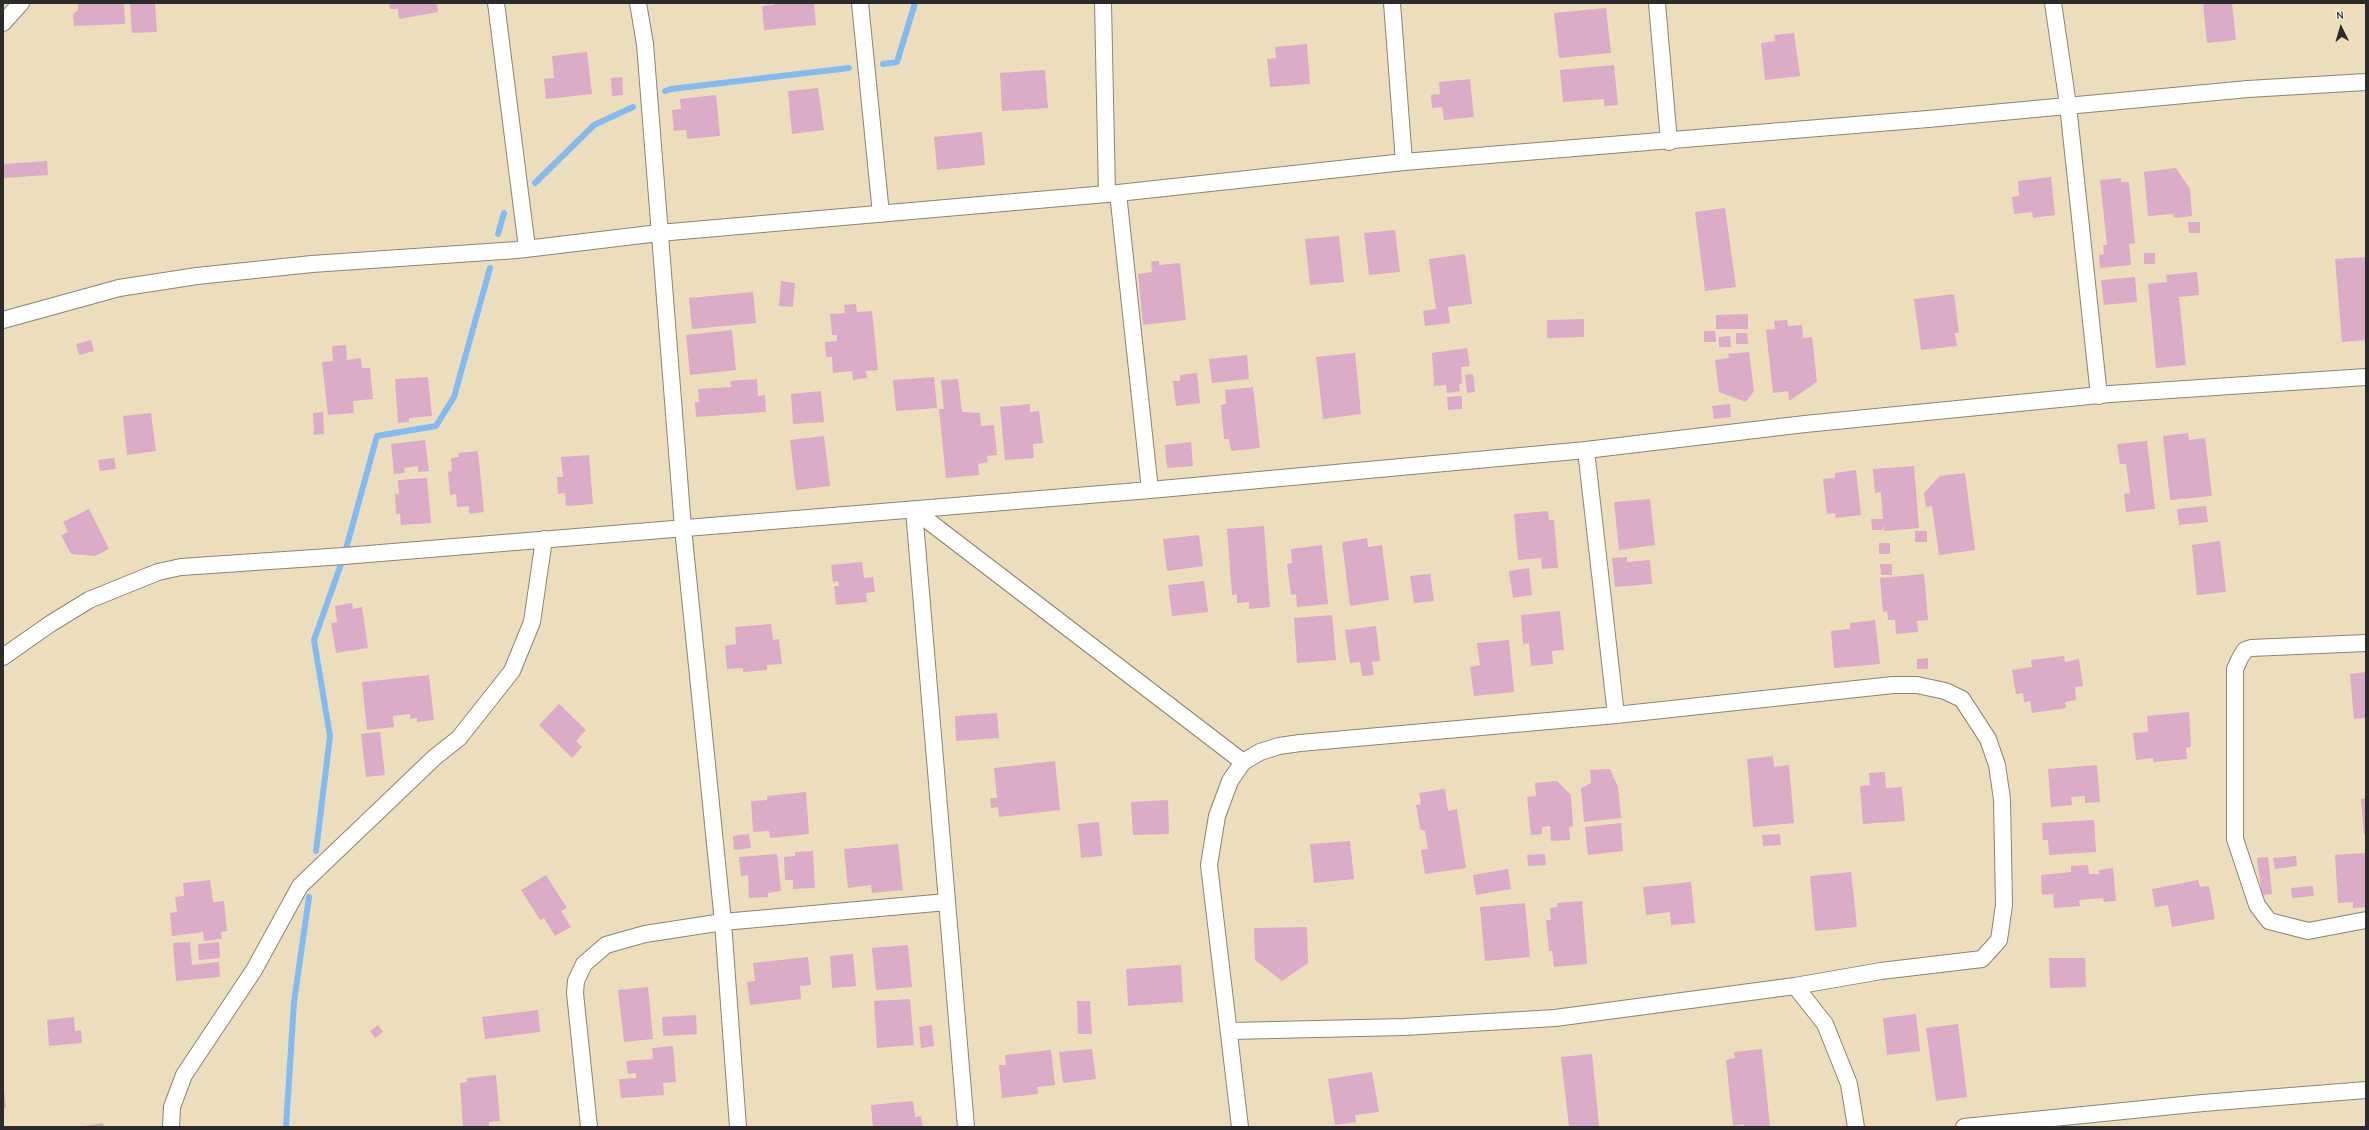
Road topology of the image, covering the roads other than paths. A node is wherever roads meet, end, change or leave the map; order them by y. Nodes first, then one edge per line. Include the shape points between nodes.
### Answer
1 (21, 3) edge
2 (496, 3) edge
3 (638, 3) edge
4 (860, 3) edge
5 (1104, 3) edge
6 (1392, 3) edge
7 (1657, 3) edge
8 (2053, 3) edge
9 (3, 23) edge
10 (2366, 82) edge
11 (2068, 105) junction
12 (1669, 142) junction
13 (1404, 162) junction
14 (1113, 193) junction
15 (881, 214) junction
16 (659, 233) junction
17 (527, 248) junction
18 (3, 320) edge
19 (2366, 377) edge
20 (2099, 396) junction
21 (1586, 450) junction
22 (1150, 490) junction
23 (914, 510) junction
24 (683, 528) junction
25 (544, 539) junction
26 (2366, 643) edge
27 (3, 657) edge
28 (1616, 715) junction
29 (1243, 762) junction
30 (947, 902) junction
31 (2366, 920) edge
32 (723, 922) junction
33 (1795, 986) junction
34 (1230, 1031) junction
35 (2366, 1090) edge
36 (171, 1127) edge
37 (589, 1127) edge
38 (738, 1127) edge
39 (966, 1127) edge
40 (1240, 1127) edge
41 (1856, 1127) edge
42 (1964, 1127) edge

1 - 9 street
2 - 17 street
3 - 16 street via 645,44
4 - 15 street
5 - 14 street
6 - 13 street
7 - 12 street
8 - 11 street
10 - 11 street via 2248,88
11 - 12 street
11 - 20 street
12 - 13 street
13 - 14 street
14 - 15 street
14 - 22 street
15 - 16 street
16 - 17 street
16 - 24 street
17 - 18 street via 312,264 197,276 119,288
19 - 20 street
20 - 21 street via 1805,424
21 - 22 street
21 - 28 street
22 - 23 street
23 - 24 street
23 - 29 street
23 - 30 street
24 - 25 street
24 - 32 street
25 - 27 street via 344,556 219,563 158,572 89,600
25 - 36 street via 532,622 512,671 459,738 435,757 300,886 254,970 184,1075 172,1107
26 - 31 street via 2245,650 2235,669 2235,839 2257,905 2269,921 2308,931
28 - 29 street via 1279,746 1260,752
28 - 33 street via 1893,686 1917,685 1945,691 1962,699 1988,739 1999,776 2002,799 2004,905 1999,940 1982,959 1881,971
29 - 34 street via 1230,781 1217,816 1209,865
30 - 32 street
30 - 39 street
32 - 37 street via 645,934 606,945 584,964 576,981 575,993
32 - 38 street
33 - 34 street via 1555,1018 1404,1027
33 - 41 street via 1825,1024 1849,1084
34 - 40 street
35 - 42 street

